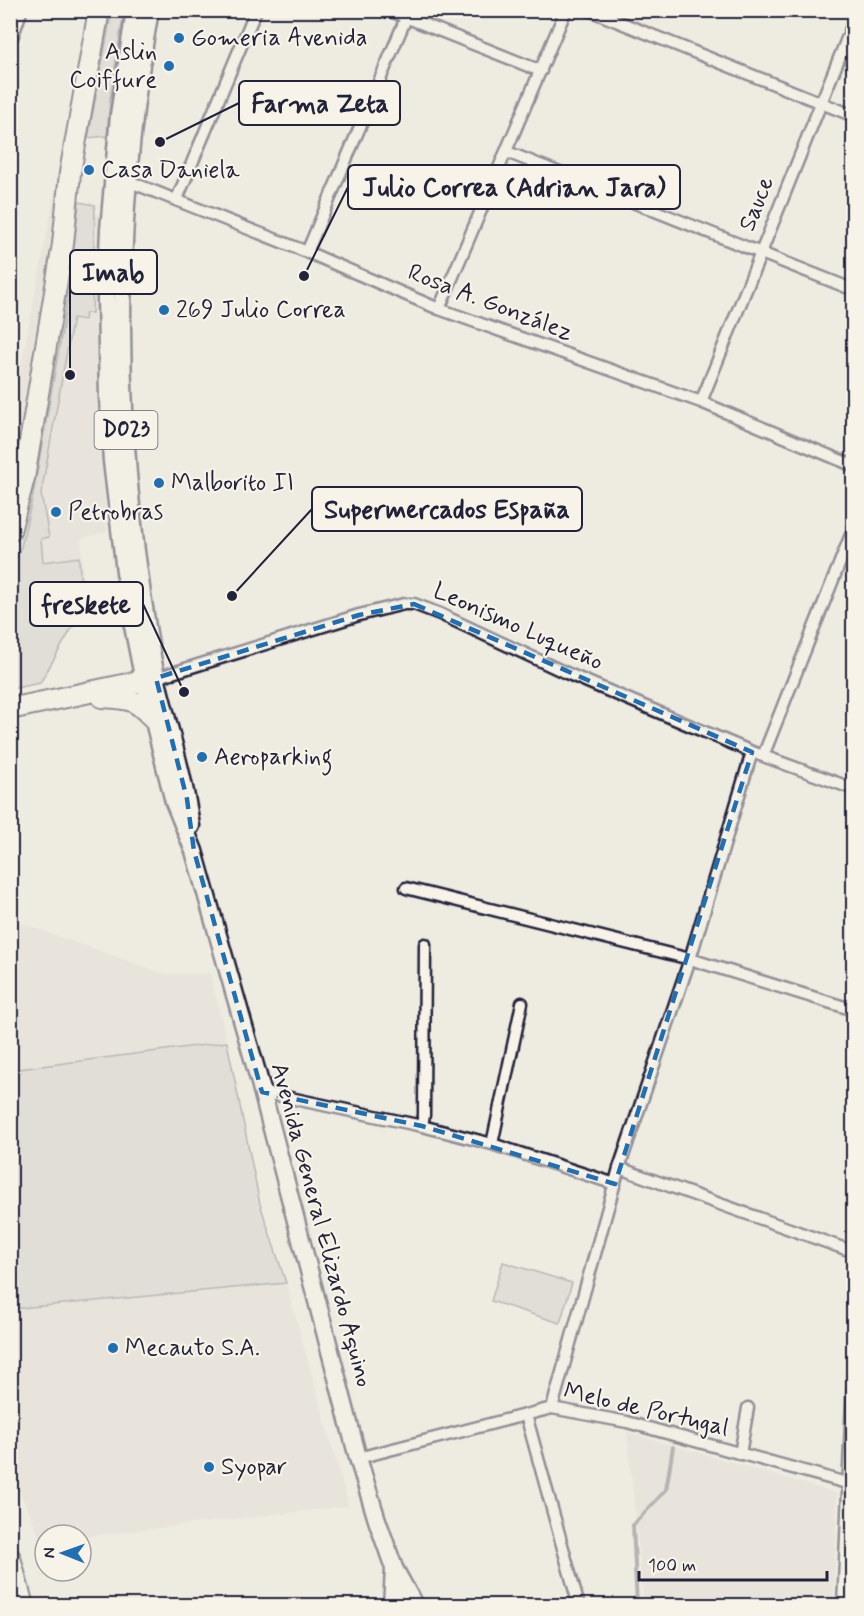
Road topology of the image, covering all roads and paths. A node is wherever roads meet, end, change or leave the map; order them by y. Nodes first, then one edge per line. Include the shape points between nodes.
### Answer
1 (19, 10) edge
2 (99, 10) edge
3 (135, 10) edge
4 (150, 10) edge
5 (256, 10) edge
6 (388, 10) edge
7 (566, 10) edge
8 (589, 10) edge
9 (406, 18) junction
10 (854, 21) edge
11 (10, 36) edge
12 (541, 71) junction
13 (820, 102) junction
14 (854, 116) edge
15 (507, 152) junction
16 (121, 178) junction
17 (177, 199) junction
18 (307, 252) junction
19 (759, 253) junction
20 (854, 290) edge
21 (439, 309) junction
22 (701, 402) junction
23 (854, 466) edge
24 (854, 527) edge
25 (10, 531) edge
26 (150, 680) junction
27 (81, 695) junction
28 (10, 708) edge
29 (153, 718) junction
30 (757, 754) junction
31 (854, 789) edge
32 (195, 851) junction
33 (406, 888) dead end
34 (425, 944) dead end
35 (690, 959) junction
36 (522, 1003) dead end
37 (854, 1010) edge
38 (262, 1092) junction
39 (422, 1126) junction
40 (492, 1144) junction
41 (619, 1168) junction
42 (615, 1184) junction
43 (853, 1249) edge
44 (854, 1353) edge
45 (552, 1408) junction
46 (748, 1408) dead end
47 (526, 1415) junction
48 (740, 1454) junction
49 (358, 1458) junction
50 (850, 1485) edge
51 (10, 1557) edge
52 (394, 1568) junction
53 (847, 1602) edge
54 (23, 1605) edge
55 (392, 1605) edge
56 (415, 1605) edge
57 (579, 1605) edge

1 - 11 street
2 - 25 highway via 24,478
3 - 16 main road, Avenida General Elizardo Aquino via 119,115
4 - 16 main road, Avenida General Elizardo Aquino / D023 via 133,131
5 - 17 street
6 - 9 street
7 - 12 street
8 - 13 street
9 - 12 street
9 - 18 street
10 - 13 street, Sauce
12 - 15 street
13 - 14 street
13 - 19 street, Sauce
15 - 19 street
15 - 21 street
16 - 17 street, Rosa A. González
16 - 26 main road, Avenida General Elizardo Aquino / D023 via 120,460 129,606
17 - 18 street, Rosa A. González
18 - 21 street, Rosa A. González
19 - 20 street
19 - 22 street, Sauce
21 - 22 street, Rosa A. González
22 - 23 street, Rosa A. González
24 - 30 street
26 - 27 highway
26 - 29 main road, Avenida General Elizardo Aquino
26 - 30 street, Leonismo Luqueño via 359,615 414,604
26 - 32 main road, Avenida General Elizardo Aquino via 187,799
27 - 28 highway
27 - 29 highway via 130,700
29 - 32 main road, Avenida General Elizardo Aquino via 174,802
30 - 31 street, Leonismo Luqueño
30 - 35 street
32 - 38 main road, Avenida General Elizardo Aquino
33 - 35 street
34 - 39 street
35 - 37 street
35 - 41 street
36 - 40 street
38 - 39 street
38 - 49 main road, Avenida General Elizardo Aquino
39 - 40 street
40 - 42 street
41 - 42 street
41 - 43 street
42 - 45 street
44 - 50 street
45 - 47 street, Melo de Portugal
45 - 48 street, Melo de Portugal via 627,1422
46 - 48 street
47 - 49 street, Melo de Portugal
47 - 57 street
48 - 50 street, Melo de Portugal
49 - 52 main road, Avenida General Elizardo Aquino
50 - 53 street
51 - 54 highway
52 - 55 main road
52 - 56 main road, Avenida General Elizardo Aquino

